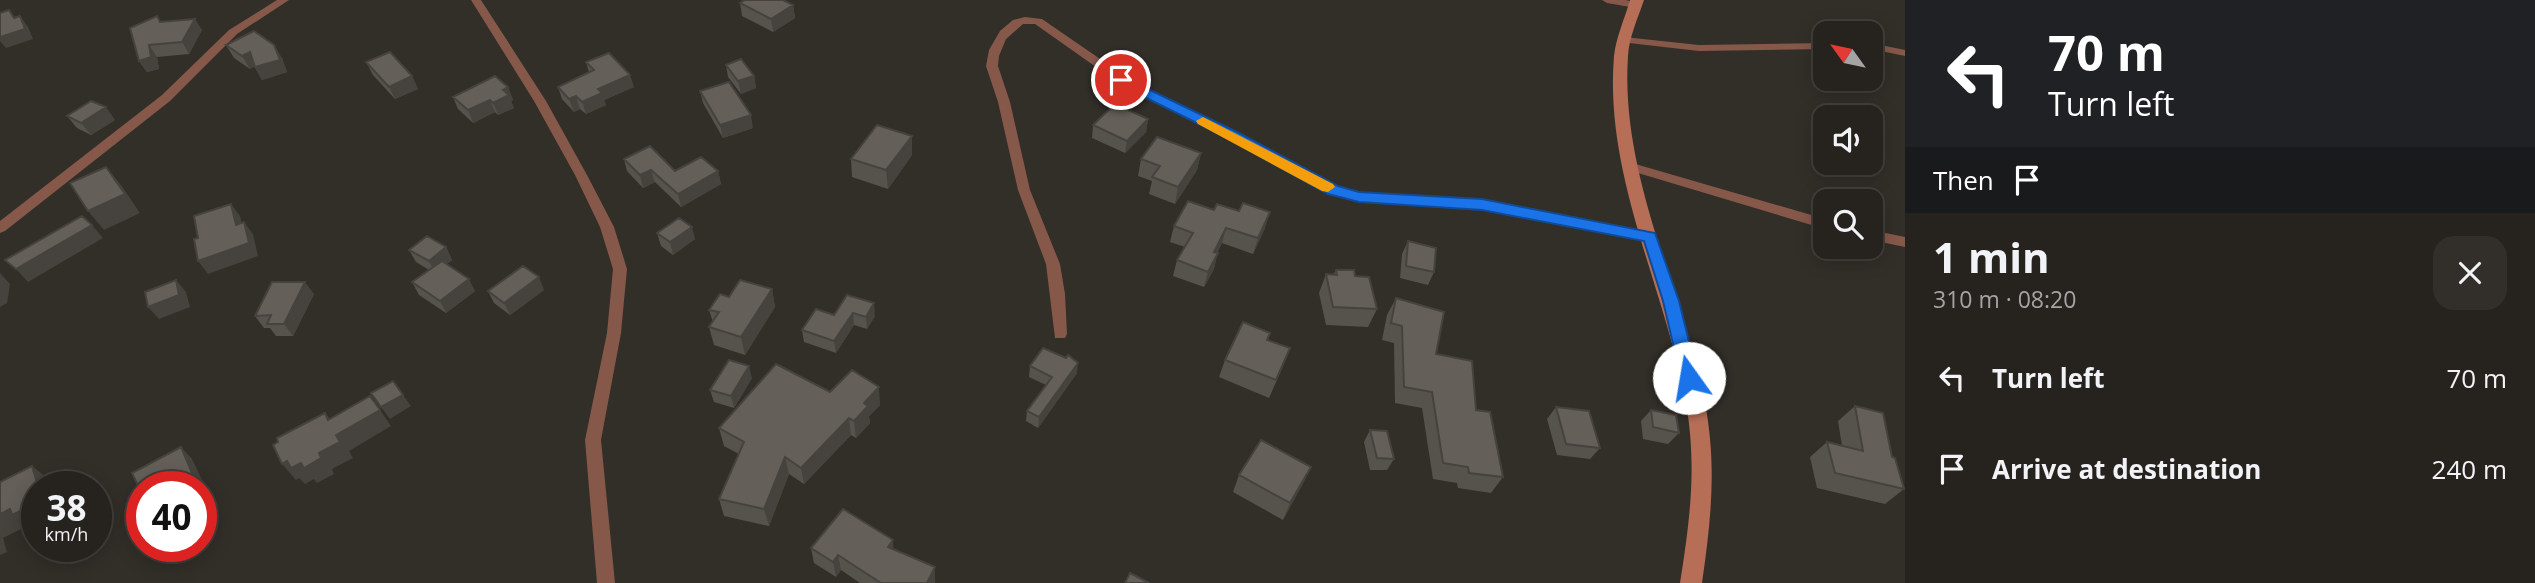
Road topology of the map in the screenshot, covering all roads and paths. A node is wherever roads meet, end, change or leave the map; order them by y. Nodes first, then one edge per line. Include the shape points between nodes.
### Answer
1 (284, 0) edge
2 (477, 0) edge
3 (1607, 0) edge
4 (1636, 2) edge
5 (1625, 40) junction
6 (1813, 46) edge
7 (1883, 48) edge
8 (1905, 53) edge
9 (1632, 167) junction
10 (1813, 220) edge
11 (0, 228) edge
12 (1650, 237) junction
13 (1883, 237) edge
14 (1905, 242) edge
15 (1060, 334) dead end
16 (606, 583) edge
17 (1691, 583) edge

1 - 11 street via 233,32 166,99
2 - 16 street via 581,175 607,227 620,269 614,333 593,440
3 - 4 street
4 - 5 street
5 - 6 street via 1699,48
5 - 9 street via 1620,80
7 - 8 street
9 - 10 street
9 - 12 street
12 - 15 street via 1482,204 1359,197 1333,190 1134,88 1038,21 1026,20 1008,30 995,47 992,62 1025,193 1051,256
12 - 17 street via 1671,301 1695,404 1703,492
13 - 14 street

